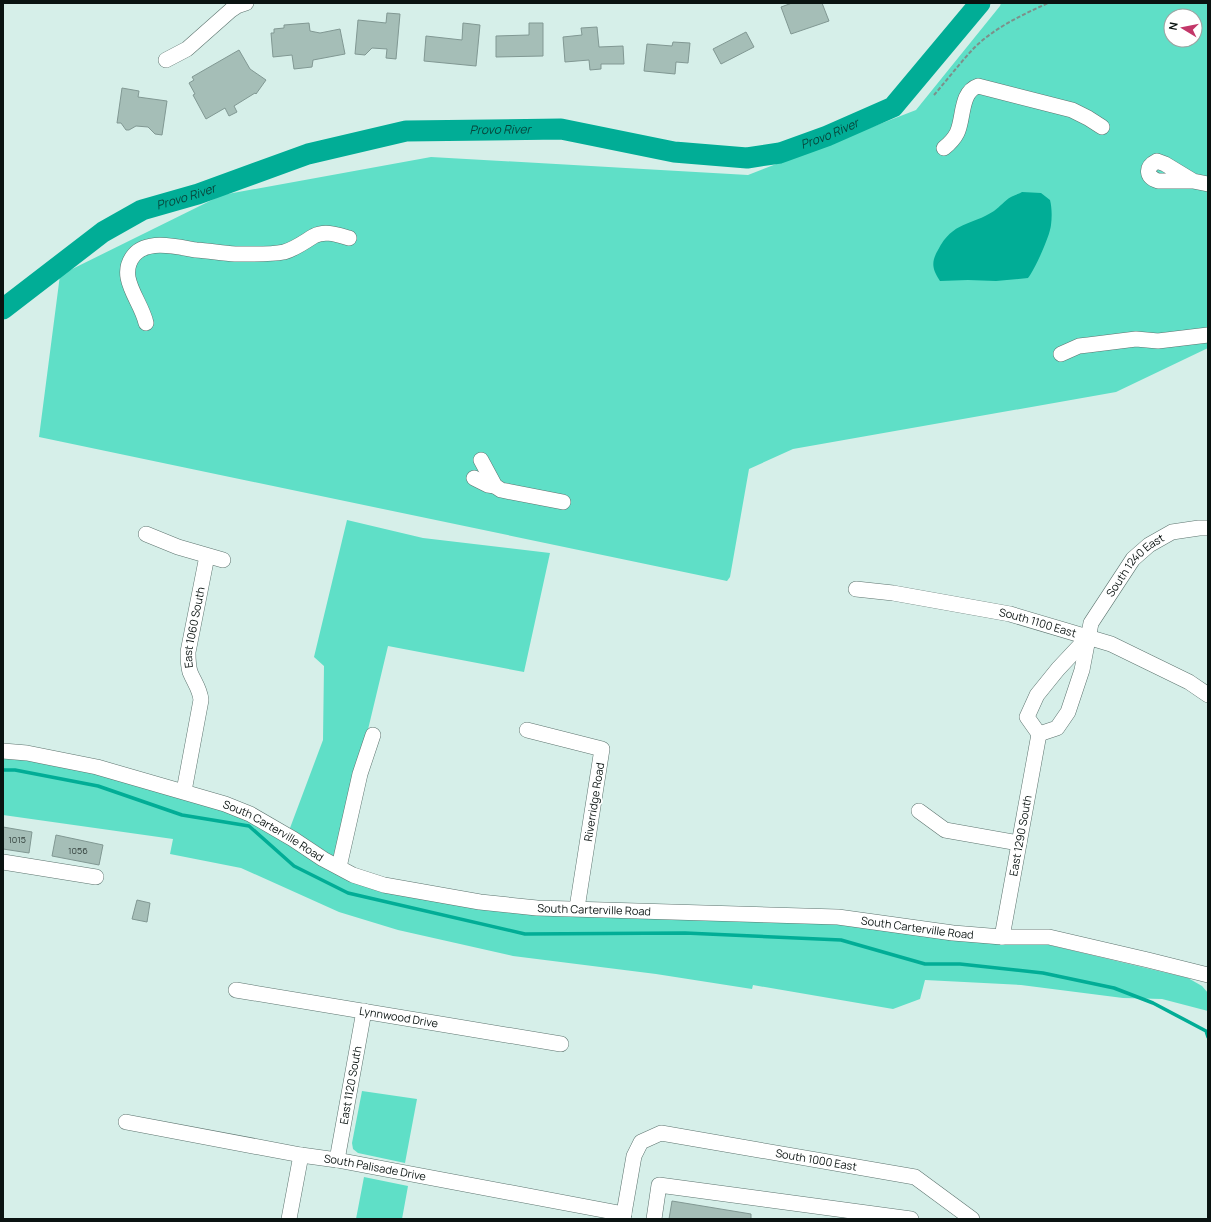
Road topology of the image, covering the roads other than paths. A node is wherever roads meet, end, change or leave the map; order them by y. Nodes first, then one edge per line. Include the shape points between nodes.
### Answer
1 (246, 3) edge
2 (166, 60) dead end
3 (1102, 127) dead end
4 (944, 148) dead end
5 (349, 238) dead end
6 (146, 323) dead end
7 (1208, 335) edge
8 (1061, 354) dead end
9 (481, 460) dead end
10 (474, 478) dead end
11 (495, 486) junction
12 (564, 502) dead end
13 (1208, 528) edge
14 (146, 534) dead end
15 (207, 556) junction
16 (223, 560) dead end
17 (856, 589) dead end
18 (1088, 637) junction
19 (1208, 695) edge
20 (527, 730) dead end
21 (1039, 734) junction
22 (373, 735) dead end
23 (3, 751) edge
24 (184, 791) junction
25 (918, 811) dead end
26 (1019, 843) junction
27 (3, 862) edge
28 (339, 867) junction
29 (96, 877) dead end
30 (577, 908) junction
31 (1002, 937) junction
32 (1208, 976) edge
33 (236, 990) dead end
34 (364, 1011) junction
35 (561, 1044) dead end
36 (126, 1122) dead end
37 (301, 1155) junction
38 (337, 1160) junction
39 (624, 1216) edge
40 (289, 1219) edge
41 (654, 1219) edge
42 (911, 1219) edge
43 (972, 1219) edge

1 - 2 street via 231,10 187,49
3 - 4 street via 1072,110 978,86 967,95 956,135
5 - 6 street via 327,233 315,235 292,250 273,253 230,254 160,245 142,250 135,254 127,272 128,281
7 - 8 street via 1158,341 1136,339 1079,346
9 - 11 street
10 - 11 street
11 - 12 street via 501,490
13 - 18 street, South 1240 East via 1172,532 1149,545 1133,559 1091,623
14 - 15 street
15 - 16 street
15 - 24 street, East 1060 South via 188,652 188,663 201,700
17 - 18 street, South 1100 East via 1010,614
18 - 19 street, South 1100 East via 1111,644 1189,682
18 - 21 street via 1082,670 1068,712 1057,728
18 - 21 street via 1037,695 1027,717
20 - 30 street, Riverridge Road via 602,749
21 - 26 street, East 1290 South
22 - 28 street via 360,774
23 - 24 street, South Carterville Road via 27,753 97,767
24 - 28 street, South Carterville Road via 250,814
25 - 26 street via 945,830
26 - 31 street, East 1290 South
27 - 29 street
28 - 30 street, South Carterville Road via 384,885 480,902 537,908
30 - 31 street, South Carterville Road via 838,917
31 - 32 street, South Carterville Road via 1050,937
33 - 34 street, Lynnwood Drive
34 - 35 street, Lynnwood Drive
34 - 38 street, East 1120 South
36 - 37 street, South Palisade Drive
37 - 38 street, South Palisade Drive
37 - 40 street
38 - 39 street, South Palisade Drive
39 - 43 street, South 1000 East via 634,1156 641,1142 661,1133 915,1177
41 - 42 street via 659,1185

